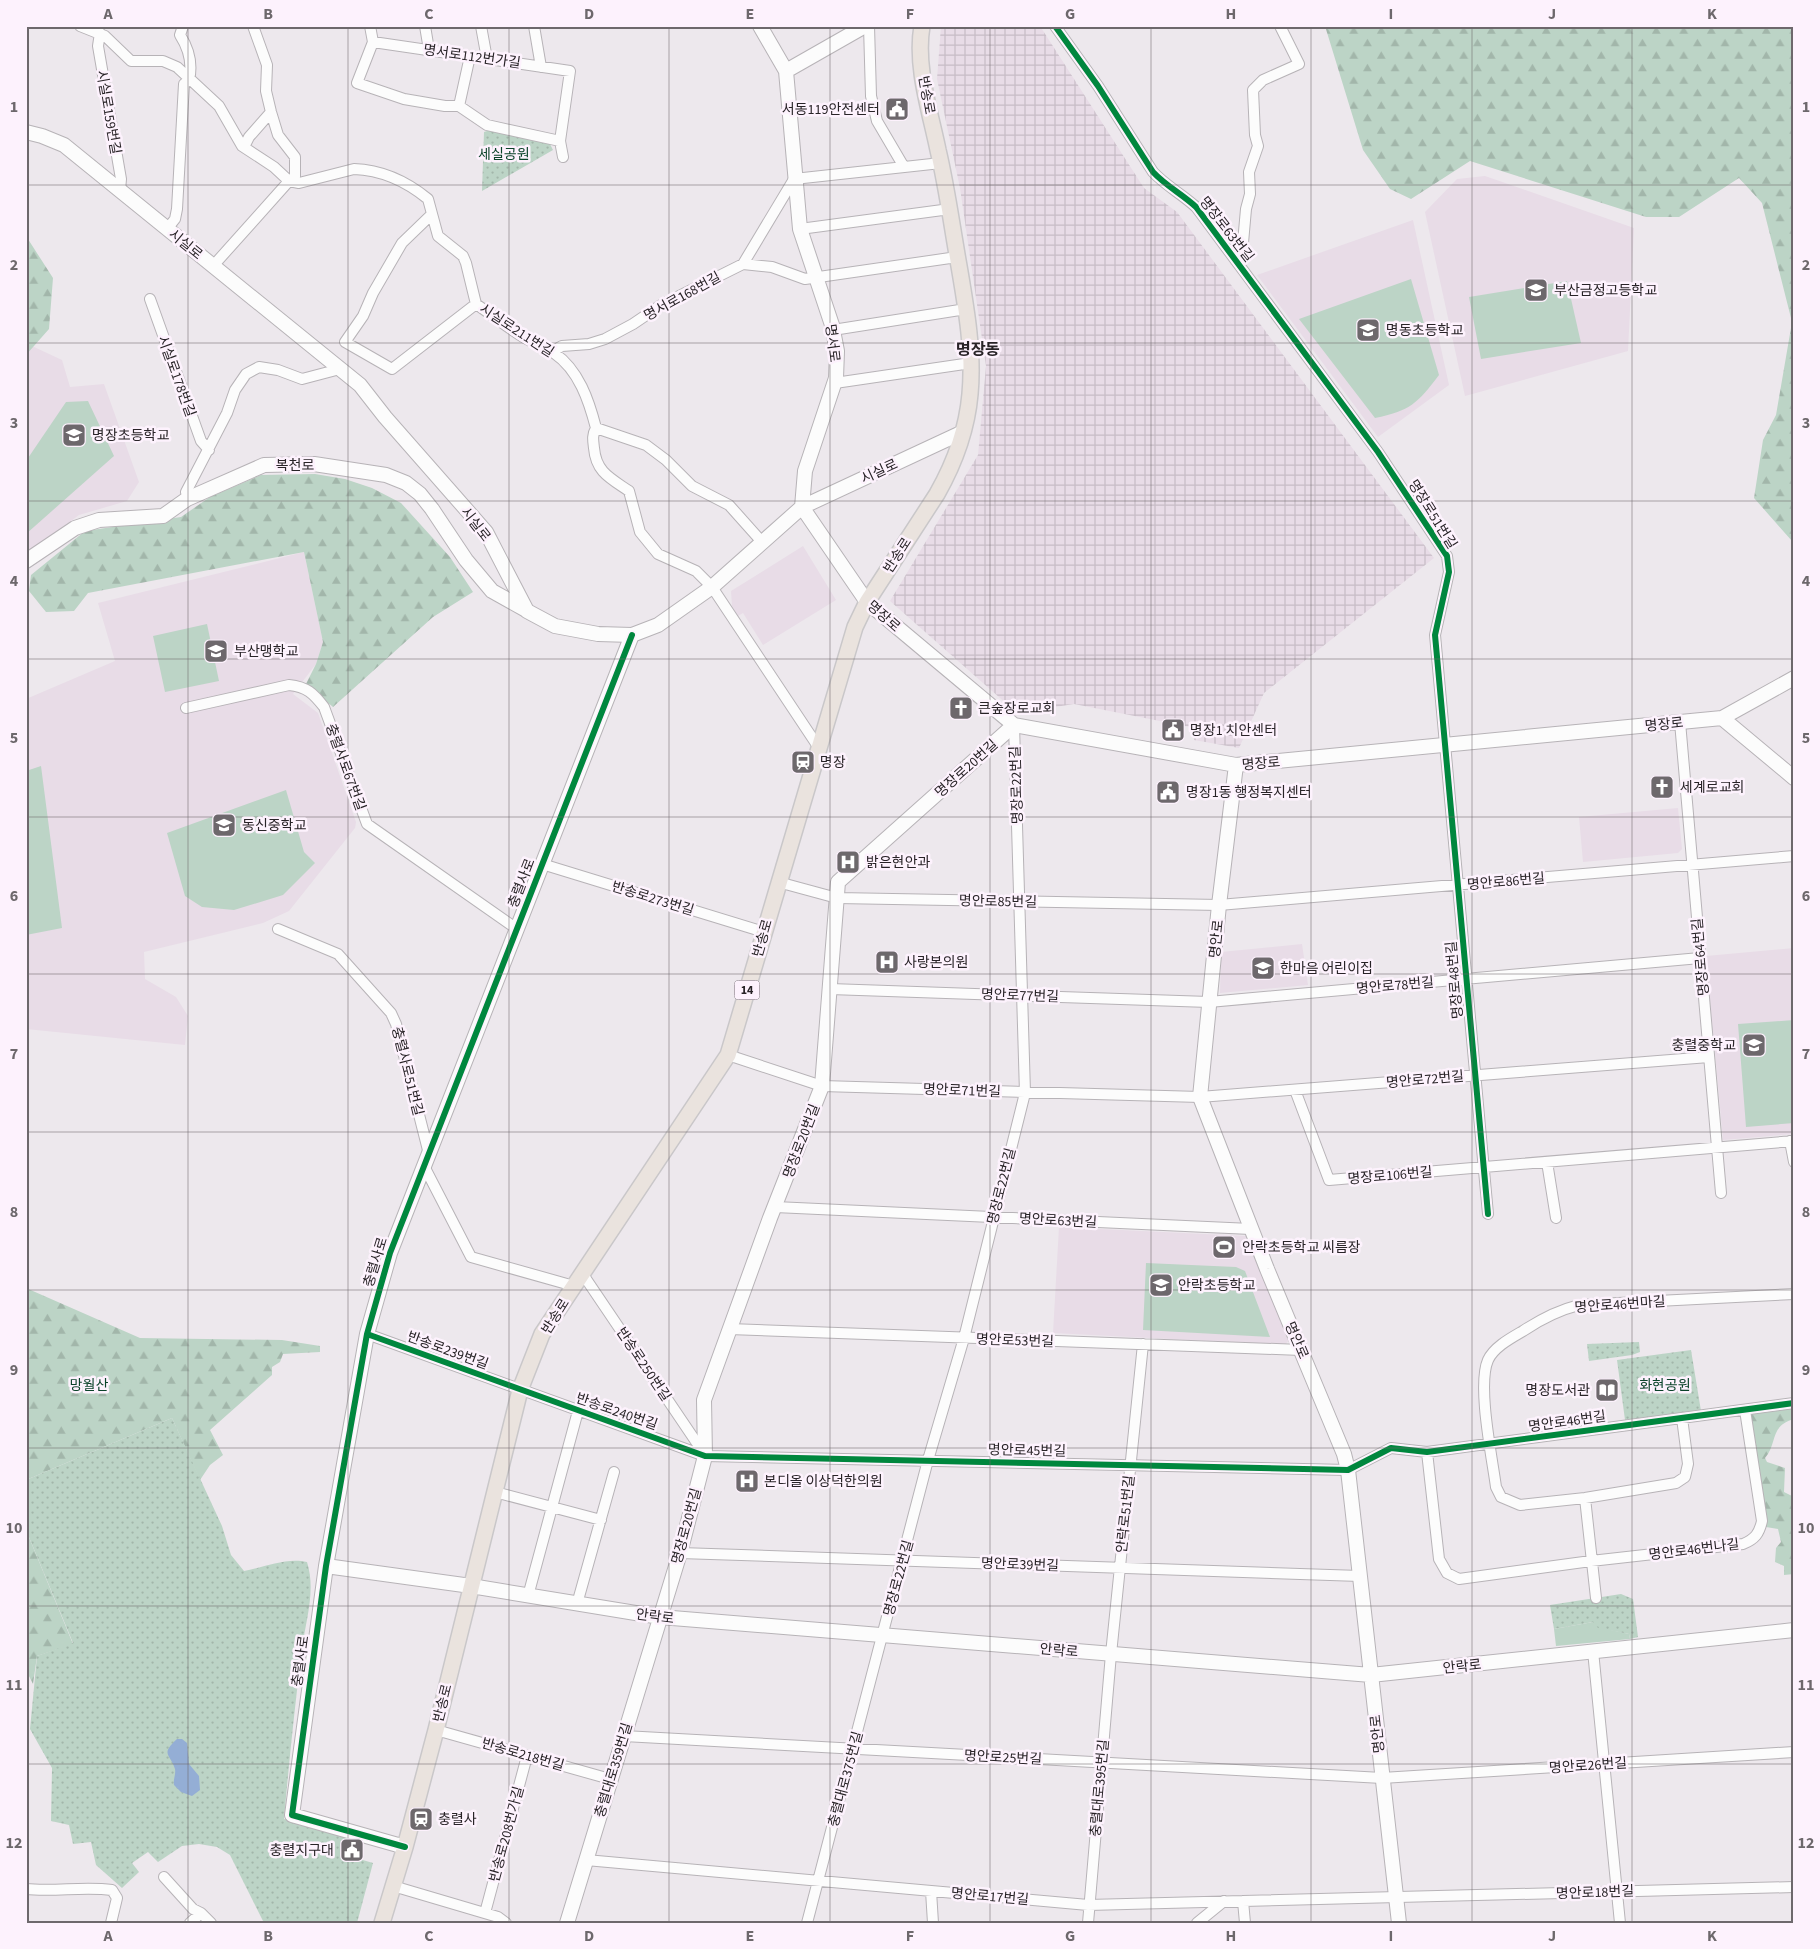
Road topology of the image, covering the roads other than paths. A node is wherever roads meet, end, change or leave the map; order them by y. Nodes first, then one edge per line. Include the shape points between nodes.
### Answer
1 (80, 26) edge
2 (183, 26) edge
3 (253, 26) edge
4 (370, 26) edge
5 (425, 26) edge
6 (481, 26) edge
7 (534, 26) edge
8 (760, 26) edge
9 (867, 26) edge
10 (922, 26) edge
11 (1055, 26) edge
12 (1280, 26) edge
13 (100, 33) junction
14 (373, 42) junction
15 (429, 50) junction
16 (470, 56) junction
17 (487, 59) junction
18 (541, 67) junction
19 (786, 72) junction
20 (189, 80) junction
21 (459, 106) junction
22 (271, 112) junction
23 (26, 132) edge
24 (560, 141) junction
25 (244, 147) junction
26 (563, 157) dead end
27 (941, 163) junction
28 (904, 167) junction
29 (794, 179) junction
30 (289, 181) junction
31 (120, 190) junction
32 (950, 209) junction
33 (431, 215) junction
34 (800, 228) junction
35 (167, 229) junction
36 (957, 257) junction
37 (1236, 261) junction
38 (743, 264) junction
39 (213, 266) junction
40 (816, 278) junction
41 (150, 299) dead end
42 (476, 304) junction
43 (966, 309) junction
44 (833, 330) junction
45 (551, 352) junction
46 (971, 363) junction
47 (340, 369) junction
48 (835, 383) junction
49 (596, 428) junction
50 (963, 432) junction
51 (209, 450) junction
52 (1378, 452) joint
53 (190, 498) junction
54 (802, 507) junction
55 (762, 542) junction
56 (26, 561) edge
57 (712, 587) junction
58 (867, 602) junction
59 (527, 611) junction
60 (632, 635) junction
61 (1794, 678) edge
62 (186, 708) dead end
63 (1722, 718) junction
64 (1680, 722) junction
65 (1014, 725) junction
66 (1445, 745) junction
67 (819, 748) junction
68 (1236, 765) junction
69 (1794, 778) edge
70 (1794, 856) edge
71 (542, 864) junction
72 (1692, 865) junction
73 (778, 882) junction
74 (1458, 885) junction
75 (837, 898) junction
76 (1020, 902) junction
77 (1219, 905) junction
78 (278, 929) dead end
79 (517, 929) junction
80 (764, 932) junction
81 (1700, 958) junction
82 (1466, 979) junction
83 (830, 989) junction
84 (1023, 995) junction
85 (1209, 1002) junction
86 (728, 1054) junction
87 (1709, 1057) junction
88 (1475, 1075) junction
89 (822, 1086) junction
90 (1295, 1090) junction
91 (1025, 1093) junction
92 (1200, 1097) junction
93 (1792, 1141) edge
94 (1717, 1147) junction
95 (426, 1160) junction
96 (1547, 1162) junction
97 (1794, 1162) edge
98 (1484, 1167) junction
99 (1721, 1193) dead end
100 (775, 1207) junction
101 (1488, 1214) dead end
102 (994, 1217) junction
103 (1556, 1218) dead end
104 (1251, 1229) junction
105 (582, 1273) junction
106 (574, 1286) junction
107 (1794, 1294) edge
108 (729, 1329) junction
109 (367, 1334) junction
110 (964, 1338) junction
111 (1143, 1344) junction
112 (1301, 1350) junction
113 (520, 1390) junction
114 (1794, 1403) edge
115 (1745, 1410) junction
116 (578, 1411) junction
117 (1682, 1418) junction
118 (1491, 1444) junction
119 (1427, 1452) junction
120 (705, 1456) junction
121 (928, 1460) junction
122 (1130, 1465) junction
123 (1348, 1470) junction
124 (614, 1472) dead end
125 (494, 1492) junction
126 (1585, 1498) junction
127 (552, 1508) junction
128 (601, 1520) junction
129 (680, 1553) junction
130 (903, 1561) junction
131 (1591, 1561) junction
132 (326, 1566) junction
133 (1120, 1568) junction
134 (1360, 1576) junction
135 (471, 1586) junction
136 (528, 1596) junction
137 (1596, 1598) dead end
138 (577, 1604) junction
139 (660, 1617) junction
140 (1794, 1630) edge
141 (883, 1636) junction
142 (1593, 1651) junction
143 (1111, 1654) junction
144 (1371, 1676) junction
145 (436, 1730) junction
146 (624, 1736) junction
147 (853, 1748) junction
148 (1794, 1752) edge
149 (527, 1756) junction
150 (1101, 1763) junction
151 (1604, 1764) junction
152 (1382, 1778) junction
153 (610, 1779) junction
154 (405, 1847) junction
155 (586, 1860) junction
156 (164, 1877) dead end
157 (818, 1880) junction
158 (393, 1886) junction
159 (1794, 1887) edge
160 (26, 1889) edge
161 (931, 1891) junction
162 (1617, 1891) junction
163 (1396, 1897) junction
164 (1224, 1901) junction
165 (1243, 1901) junction
166 (1088, 1905) junction
167 (201, 1913) junction
168 (485, 1913) junction
169 (111, 1923) edge
170 (190, 1923) edge
171 (211, 1923) edge
172 (382, 1923) edge
173 (506, 1923) edge
174 (567, 1923) edge
175 (807, 1923) edge
176 (933, 1923) edge
177 (1088, 1923) edge
178 (1197, 1923) edge
179 (1245, 1923) edge
180 (1399, 1923) edge
181 (1620, 1923) edge

1 - 13 street
2 - 20 street via 180,34 188,48 192,69
3 - 22 street via 267,65 266,91
4 - 14 street
5 - 15 street
6 - 17 street
7 - 18 street
8 - 19 main road, 명서로
9 - 19 main road
9 - 28 street via 871,96 877,121
10 - 27 main road, 반송로 / 14 via 924,87
11 - 37 street, 명장로63번길 via 1098,86 1152,172 1196,207
12 - 37 street via 1298,64 1263,80 1253,90 1258,146 1249,172 1250,194 1244,244
13 - 20 street via 131,61 171,63
13 - 31 street, 시실로159번길 via 99,54
14 - 15 street, 명서로112번가길
14 - 21 street via 356,83 404,99
15 - 16 street, 명서로112번가길
16 - 17 street, 명서로112번가길
16 - 21 street
17 - 18 street, 명서로112번가길
18 - 24 street, 명서로112번가길 via 570,71
19 - 29 main road, 명서로
20 - 25 street via 219,106
20 - 35 street via 184,84 177,209 175,219
21 - 24 street via 487,125
22 - 25 street via 249,136
22 - 30 street via 278,135 295,157 295,177
23 - 31 main road, 시실로 via 64,145
24 - 26 street
25 - 30 street
27 - 28 street
27 - 32 main road, 반송로 / 14
28 - 29 street
29 - 34 main road, 명서로
29 - 38 street
30 - 33 street, 시실로211번길 via 299,183 354,169 396,177 428,199
30 - 39 street
31 - 35 main road, 시실로
32 - 34 street
32 - 36 main road, 반송로 / 14
33 - 42 street, 시실로211번길 via 438,236 463,256 471,274
33 - 42 street via 402,243 363,316 345,342 392,369
34 - 40 main road, 명서로
35 - 39 main road, 시실로
36 - 40 street
36 - 43 main road, 반송로 / 14
37 - 52 street, 명장로63번길
38 - 40 street via 772,267 796,278
38 - 45 street, 명서로168번길 via 661,305 605,339 562,346
39 - 47 main road, 시실로
40 - 44 main road, 명서로
41 - 51 street, 시실로178번길 via 201,441
42 - 45 street, 시실로211번길
43 - 44 street
43 - 46 main road, 반송로 / 14
44 - 48 main road, 명서로 via 837,351
45 - 49 street, 시실로211번길 via 570,368 584,389
46 - 48 street
46 - 50 main road, 반송로 / 14 via 970,394
47 - 51 street via 302,379 259,367 246,374
47 - 59 main road, 시실로 via 360,385 486,532
48 - 54 main road, 명서로 via 805,471
49 - 55 street via 646,445 692,486 729,505
49 - 57 street, 시실로211번길 via 592,435 595,462 609,478 629,491 640,532 658,554 696,570
50 - 54 main road, 시실로
50 - 58 main road, 반송로 / 14 via 937,494
51 - 53 street via 186,492
52 - 66 street, 명장로51번길 via 1447,556 1449,572 1435,636
53 - 56 main road, 복천로 via 163,516 100,520 75,528
53 - 59 main road, 복천로 via 264,465 314,464 386,475 406,483 420,494 492,591
54 - 55 main road, 시실로
54 - 58 main road, 명장로
55 - 57 main road, 시실로
57 - 60 main road, 시실로 via 658,625
57 - 67 street
58 - 65 main road, 명장로
58 - 67 main road, 반송로 / 14 via 855,627
59 - 60 main road, 시실로 via 555,626 598,634
60 - 71 main road, 충렬사로
61 - 63 main road
62 - 79 street, 충렬사로67번길 via 289,685 301,686 312,692 324,707 367,824
63 - 64 main road, 명장로
63 - 69 main road
64 - 66 main road, 명장로
64 - 72 street, 명장로64번길
65 - 68 main road, 명장로
65 - 75 main road, 명장로20번길 via 838,882
65 - 76 street, 명장로22번길
66 - 68 main road, 명장로
66 - 74 street, 명장로48번길
67 - 73 main road, 반송로 / 14
68 - 77 main road, 명안로
70 - 72 street, 명안로86번길
71 - 79 main road, 충렬사로
71 - 80 street, 반송로273번길
72 - 74 street, 명안로86번길
72 - 81 street, 명장로64번길
73 - 75 street, 명안로85번길
73 - 80 main road, 반송로 / 14
74 - 77 street, 명안로86번길
74 - 82 street, 명장로48번길
75 - 76 street, 명안로85번길
75 - 83 main road, 명장로20번길
76 - 77 street, 명안로85번길
76 - 84 street, 명장로22번길
77 - 85 main road, 명안로
78 - 95 street, 충렬사로51번길 via 338,954 391,1013
79 - 95 main road, 충렬사로
80 - 86 main road, 반송로 / 14
81 - 82 street, 명안로78번길
81 - 87 street, 명장로64번길
82 - 85 street, 명안로78번길
82 - 88 street, 명장로48번길
83 - 84 street, 명안로77번길
83 - 89 main road, 명장로20번길
84 - 85 street, 명안로77번길
84 - 91 street, 명장로22번길
85 - 92 main road, 명안로
86 - 89 street, 명안로71번길
86 - 105 main road, 반송로 / 14
87 - 88 street, 명안로72번길
87 - 94 street, 명장로64번길
88 - 90 street, 명안로72번길
88 - 98 street, 명장로48번길
89 - 91 street, 명안로71번길
89 - 100 main road, 명장로20번길
90 - 92 street, 명안로72번길
90 - 98 street, 명장로106번길 via 1329,1180
91 - 92 street, 명안로71번길
91 - 102 street, 명장로22번길
92 - 104 main road, 명안로
93 - 94 street, 명장로106번길
93 - 97 street
94 - 96 street, 명장로106번길
94 - 99 street, 명장로64번길
95 - 106 street, 충렬사로51번길 via 471,1257
95 - 109 main road, 충렬사로 via 390,1253
96 - 98 street, 명장로106번길
96 - 103 street
98 - 101 street, 명장로48번길
100 - 102 street, 명안로63번길
100 - 108 main road, 명장로20번길
102 - 104 street, 명안로63번길
102 - 110 street, 명장로22번길
104 - 112 main road, 명안로
105 - 106 main road, 반송로 / 14
105 - 120 street, 반송로250번길
106 - 113 main road, 반송로 / 14 via 542,1334
107 - 118 street, 명안로46번마길 via 1579,1305 1552,1314 1502,1344 1489,1359 1483,1378
108 - 110 street, 명안로53번길
108 - 120 main road, 명장로20번길 via 704,1400
109 - 113 street, 반송로239번길
109 - 132 main road, 충렬사로
110 - 111 street, 명안로53번길
110 - 121 street, 명장로22번길
111 - 112 street, 명안로53번길
111 - 122 street, 안락로51번길
112 - 123 main road, 명안로
113 - 116 street, 반송로240번길
113 - 125 main road, 반송로 / 14
114 - 115 street, 명안로46번길
115 - 117 street, 명안로46번길
115 - 131 street, 명안로46번나길 via 1762,1521 1760,1532 1753,1540 1743,1544
116 - 120 street, 반송로240번길
116 - 127 street
117 - 118 street, 명안로46번길
117 - 126 street via 1688,1464 1685,1477 1668,1486
118 - 119 street, 명안로46번길
118 - 126 street, 명안로46번마길 via 1496,1487 1508,1502 1520,1505
119 - 123 street, 명안로46번길 via 1391,1448
119 - 131 street, 명안로46번나길 via 1439,1559 1447,1573 1467,1580
120 - 121 street, 명안로45번길
120 - 129 main road, 명장로20번길
121 - 122 street, 명안로45번길
121 - 130 street, 명장로22번길
122 - 123 street, 명안로45번길
122 - 133 street, 안락로51번길
123 - 134 main road, 명안로
124 - 128 street
125 - 127 street
125 - 135 main road, 반송로 / 14
126 - 131 street
127 - 128 street
127 - 136 street
128 - 138 street
129 - 130 street, 명안로39번길
129 - 139 main road, 명장로20번길
130 - 133 street, 명안로39번길
130 - 141 street, 명장로22번길
131 - 137 street
132 - 135 main road, 안락로
132 - 154 main road, 충렬사로 via 292,1815
133 - 134 street, 명안로39번길
133 - 143 street, 안락로51번길
134 - 144 main road, 명안로
135 - 136 main road, 안락로
135 - 145 main road, 반송로 / 14
136 - 138 main road, 안락로
138 - 139 main road, 안락로
139 - 141 main road, 안락로
139 - 146 main road, 충렬대로359번길
140 - 142 main road, 안락로
141 - 143 main road, 안락로
141 - 147 street, 충렬대로375번길
142 - 144 main road, 안락로
142 - 151 street
143 - 144 main road, 안락로
143 - 150 street, 충렬대로395번길
144 - 152 main road, 명안로
145 - 149 street, 반송로218번길
145 - 154 main road, 반송로 / 14
146 - 147 street, 명안로25번길
146 - 153 main road, 충렬대로359번길
147 - 150 street, 명안로25번길
147 - 157 street, 충렬대로375번길
148 - 151 street, 명안로26번길
149 - 153 street, 반송로218번길
149 - 168 street, 반송로208번가길
150 - 152 street, 명안로25번길
150 - 166 street, 충렬대로395번길
151 - 152 street, 명안로26번길
151 - 162 street
152 - 163 main road, 명안로
153 - 155 main road, 충렬대로359번길
154 - 158 main road, 반송로 / 14
155 - 157 street, 명안로17번길
155 - 174 main road, 충렬대로359번길
156 - 167 street via 193,1909
157 - 161 street, 명안로17번길
157 - 175 street, 충렬대로375번길
158 - 168 street
158 - 172 main road, 반송로 / 14
159 - 162 street, 명안로18번길
160 - 169 street via 112,1890 117,1898
161 - 166 street, 명안로17번길
161 - 176 street
162 - 163 street, 명안로18번길
162 - 181 street
163 - 165 street, 명안로17번길
163 - 180 main road, 명안로
164 - 165 street, 명안로17번길
164 - 166 street, 명안로17번길
164 - 178 street
165 - 179 street
166 - 177 street, 충렬대로395번길
167 - 170 street
167 - 171 street
168 - 173 street

